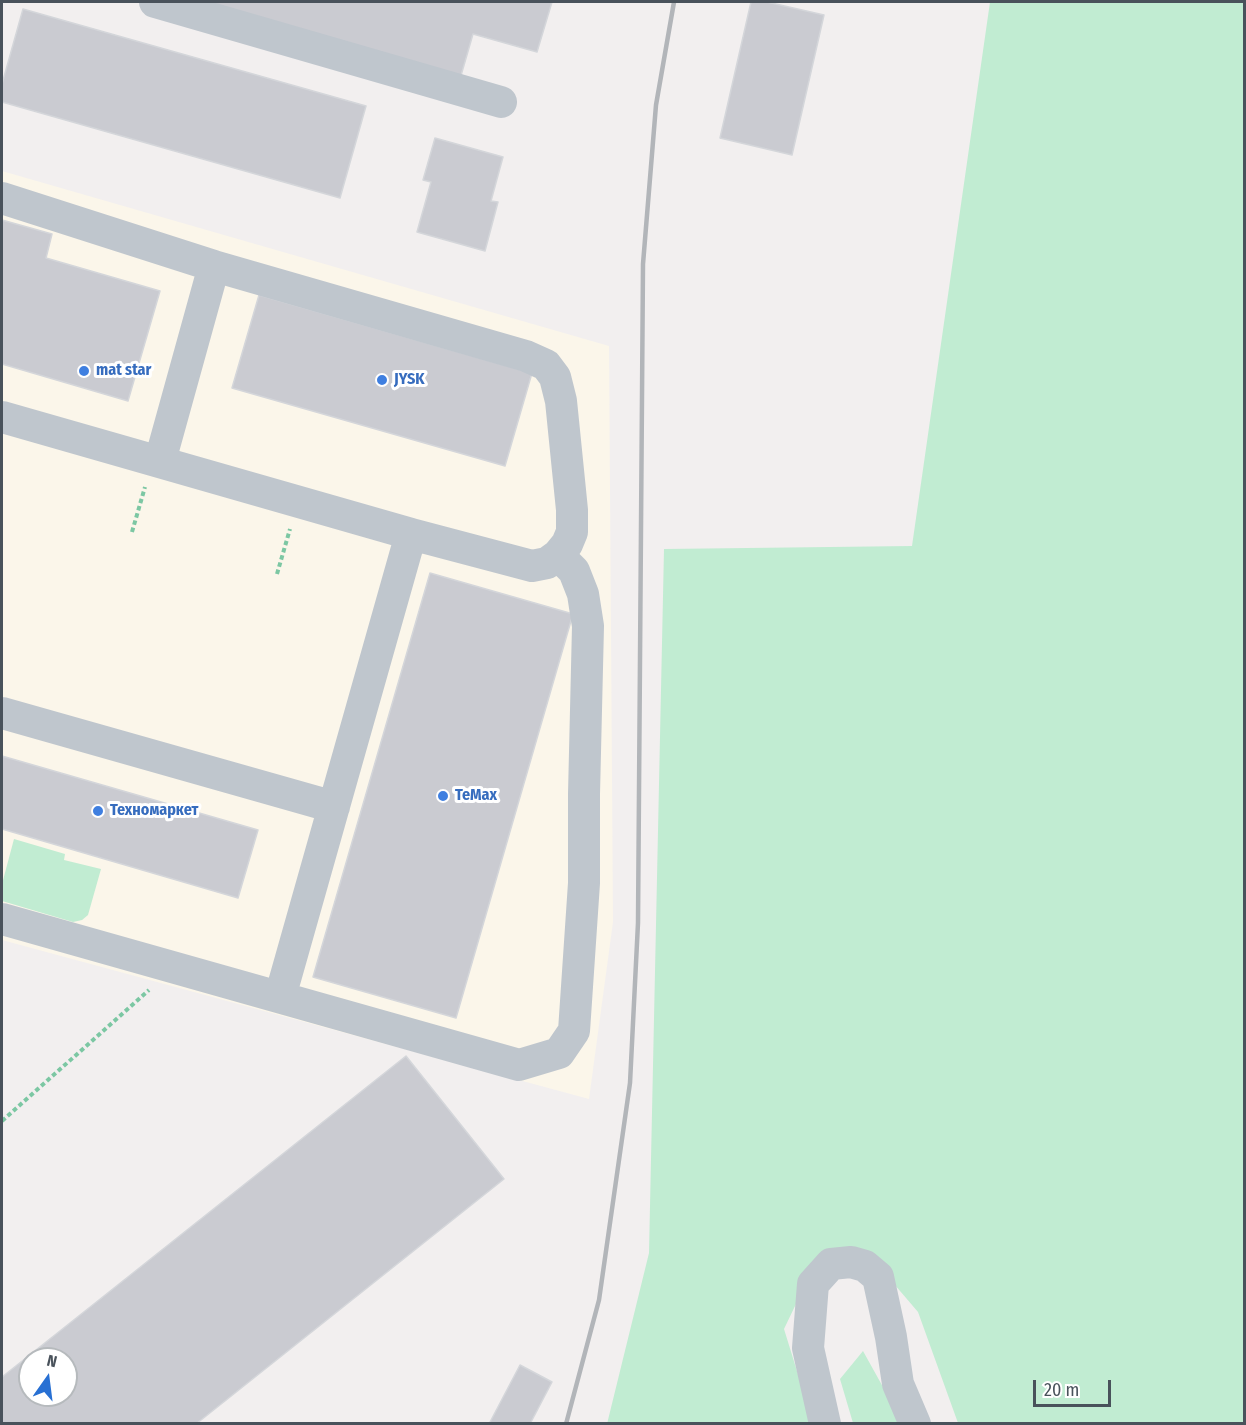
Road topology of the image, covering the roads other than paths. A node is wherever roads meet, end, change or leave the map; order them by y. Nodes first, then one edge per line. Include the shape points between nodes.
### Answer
1 (155, 2) edge
2 (501, 102) dead end
3 (2, 198) edge
4 (214, 266) junction
5 (2, 419) edge
6 (156, 460) junction
7 (411, 534) junction
8 (558, 555) junction
9 (2, 712) edge
10 (334, 807) junction
11 (2, 919) edge
12 (280, 997) junction
13 (825, 1424) edge
14 (915, 1424) edge

1 - 2 street
3 - 4 street
4 - 6 street
4 - 8 street via 546,365 555,377 561,401 572,510 572,532
5 - 6 street
6 - 7 street
7 - 8 street via 532,566 547,563
7 - 10 street
8 - 12 street via 574,571 583,594 588,626 584,883 574,1031 559,1053 519,1065
9 - 10 street
10 - 12 street
11 - 12 street
13 - 14 street via 808,1348 813,1284 831,1264 851,1262 865,1266 878,1278 898,1384

